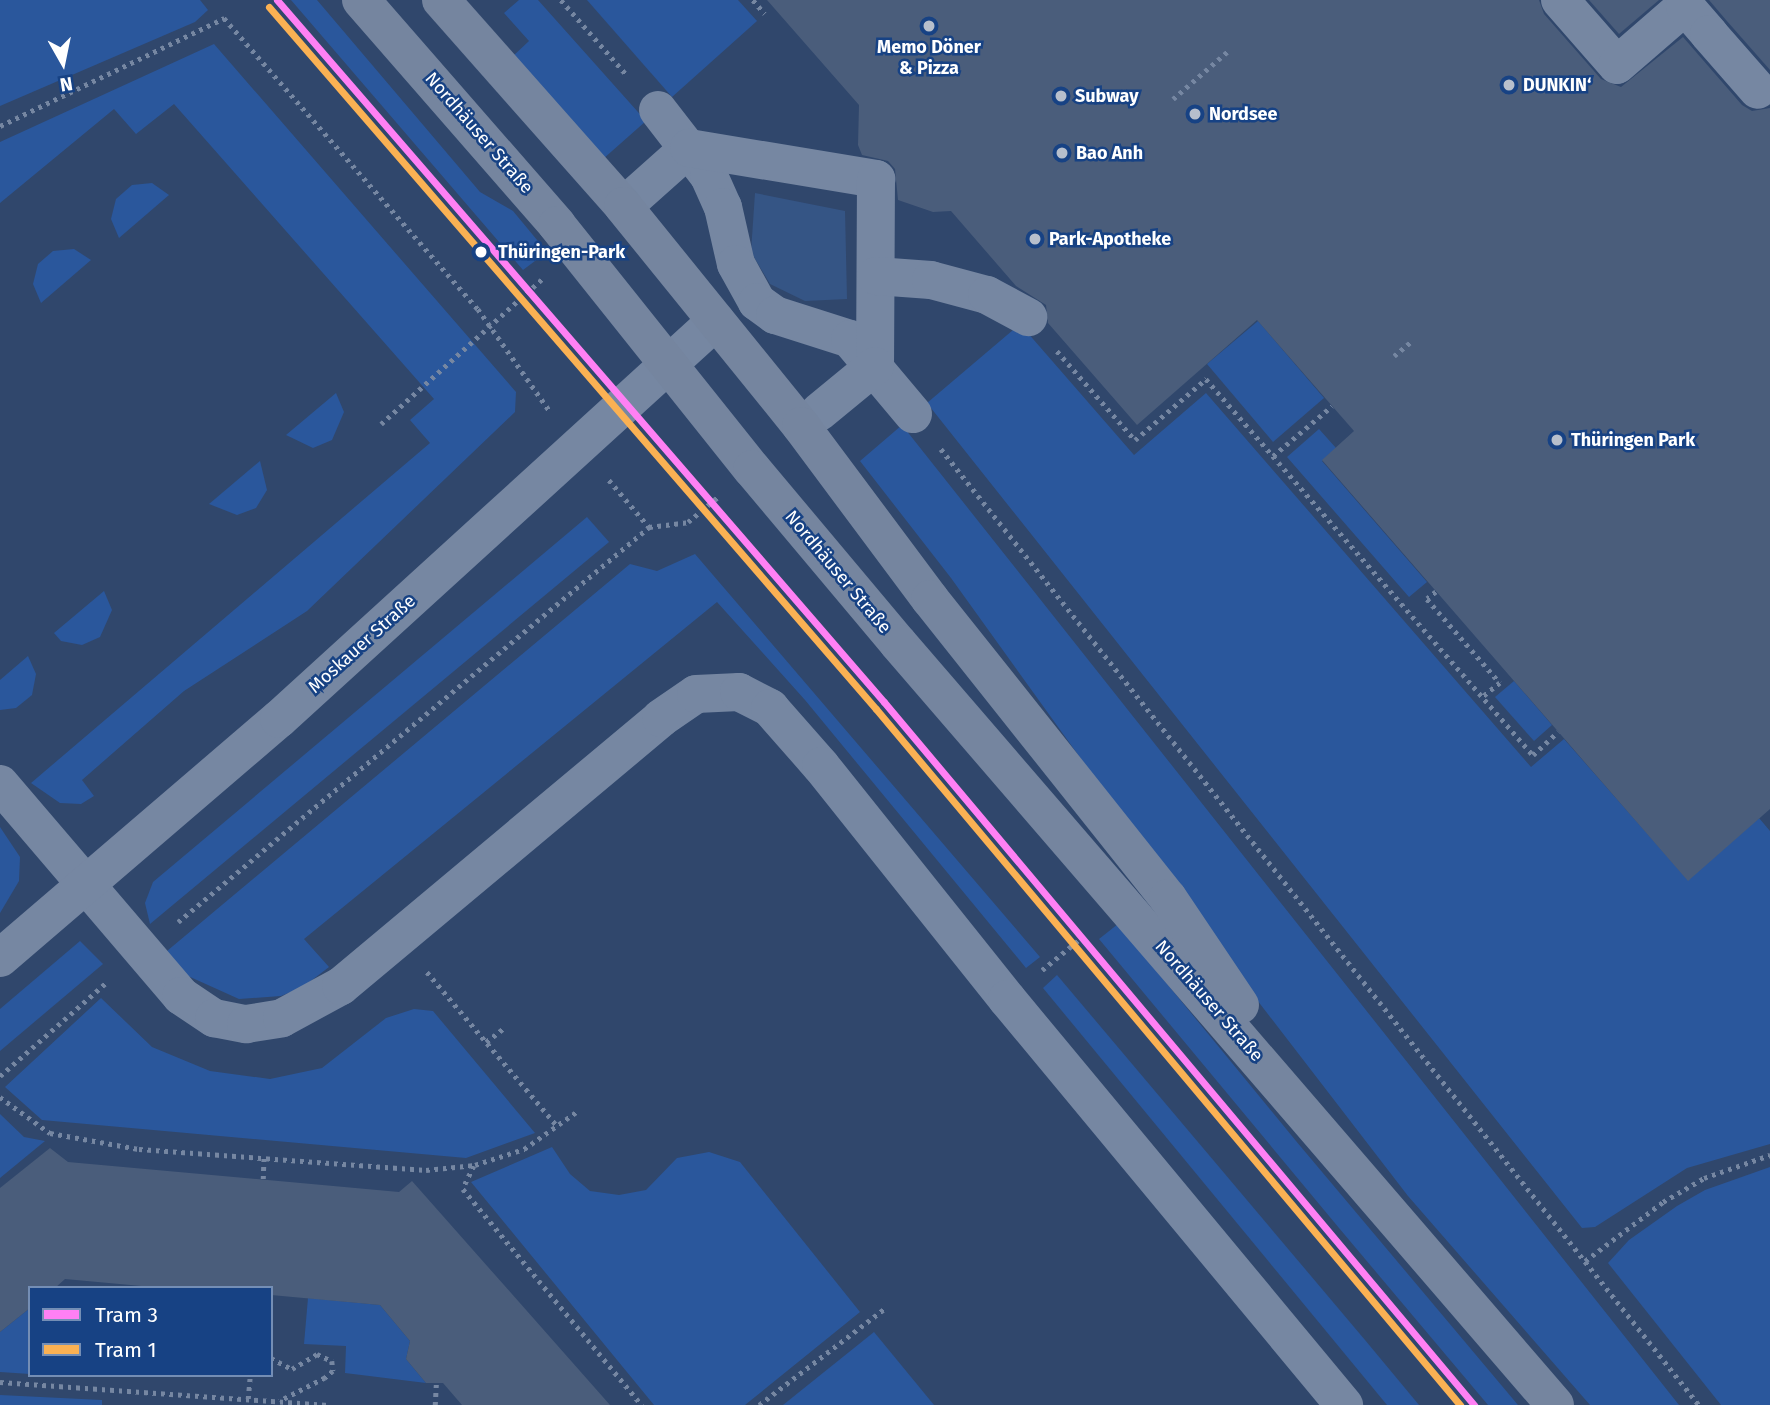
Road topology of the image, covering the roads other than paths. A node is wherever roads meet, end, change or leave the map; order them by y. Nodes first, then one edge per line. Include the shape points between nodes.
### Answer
1 (360, 0) edge
2 (441, 0) edge
3 (1560, 0) edge
4 (1764, 97) edge
5 (658, 110) road end
6 (688, 148) junction
7 (634, 197) dead end
8 (876, 276) junction
9 (1028, 317) road end
10 (716, 321) junction
11 (668, 364) junction
12 (875, 366) junction
13 (819, 412) dead end
14 (913, 414) road end
15 (0, 784) edge
16 (85, 885) junction
17 (0, 958) edge
18 (1326, 1136) junction
19 (1344, 1405) edge
20 (1555, 1405) edge

1 - 11 main road, Nordhäuser Straße via 477,129
2 - 10 main road, Nordhäuser Straße via 623,206
3 - 4 street, bridge via 1617,65 1685,6
5 - 6 street
6 - 7 street
6 - 8 street via 876,179
6 - 12 street via 723,207 736,264 757,302 775,315 850,339
8 - 9 street via 931,280 987,295
8 - 12 street
10 - 11 street, Moskauer Straße
10 - 18 main road, Nordhäuser Straße via 1168,898
11 - 16 street, Moskauer Straße via 289,710
11 - 18 main road, Nordhäuser Straße via 898,643
12 - 13 street
12 - 14 street
15 - 16 street
16 - 17 street, Moskauer Straße
16 - 19 street via 181,996 214,1018 246,1024 282,1018 315,1004 661,718 696,694 739,692 770,708 821,766 1007,999
18 - 20 main road, Nordhäuser Straße

